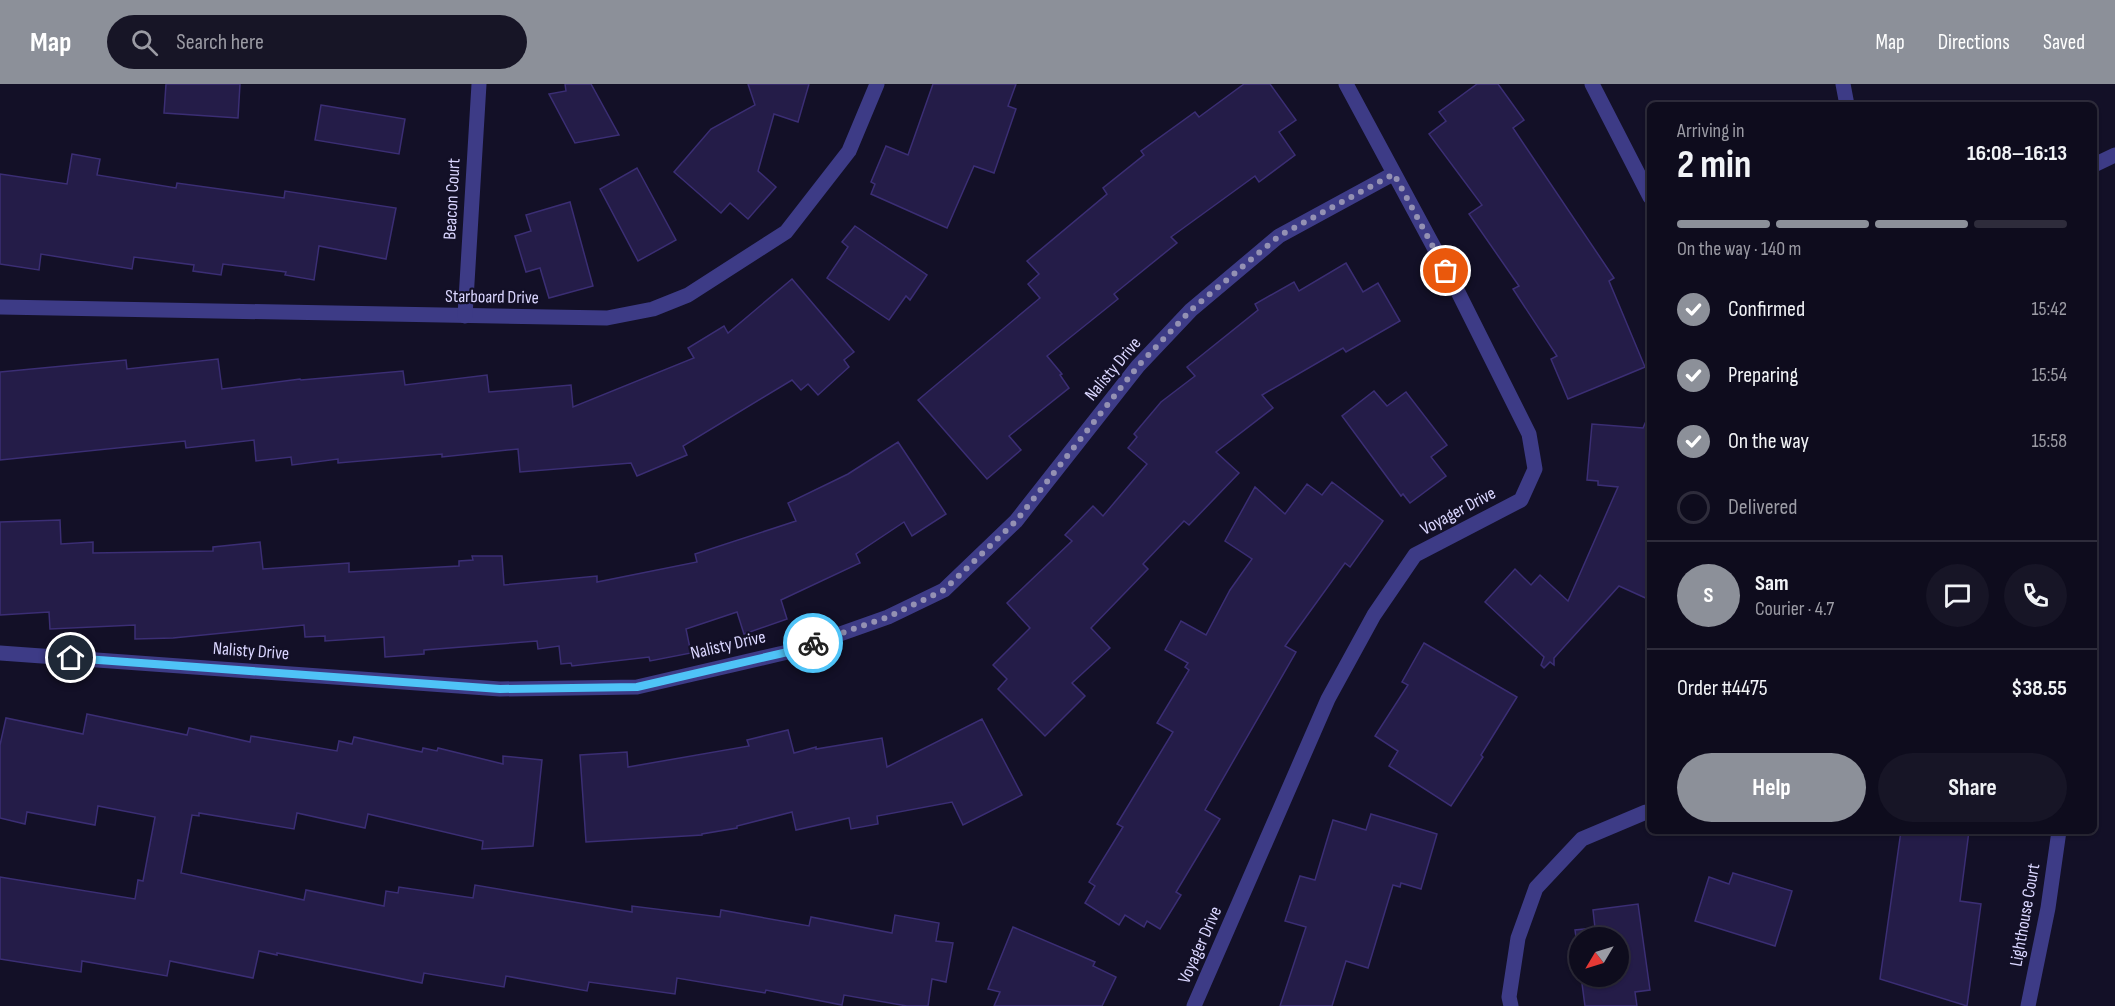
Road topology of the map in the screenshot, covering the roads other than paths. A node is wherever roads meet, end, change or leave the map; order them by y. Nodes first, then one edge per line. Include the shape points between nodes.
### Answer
1 (479, 84) edge
2 (877, 84) edge
3 (1346, 84) edge
4 (1592, 84) edge
5 (1843, 84) edge
6 (1846, 102) edge
7 (2115, 155) edge
8 (2097, 164) edge
9 (1394, 174) junction
10 (1647, 191) edge
11 (0, 306) edge
12 (465, 316) junction
13 (0, 653) edge
14 (1646, 812) dead end
15 (2059, 834) edge
16 (1194, 1006) edge
17 (1511, 1006) edge
18 (2028, 1006) edge

1 - 12 street, Beacon Court
2 - 12 street, Starboard Drive via 849,151 786,232 688,295 653,309 607,318
3 - 9 street, Voyager Drive
4 - 10 street
5 - 6 street
7 - 8 street
9 - 13 street, Nalisty Drive via 1279,236 1191,310 1138,366 1016,521 944,590 888,617 792,651 637,687 500,689
9 - 16 street, Voyager Drive via 1529,435 1536,469 1521,500 1415,555 1374,615 1328,699
11 - 12 street, Starboard Drive
14 - 17 street via 1582,839 1536,888 1518,938
15 - 18 street, Lighthouse Court

